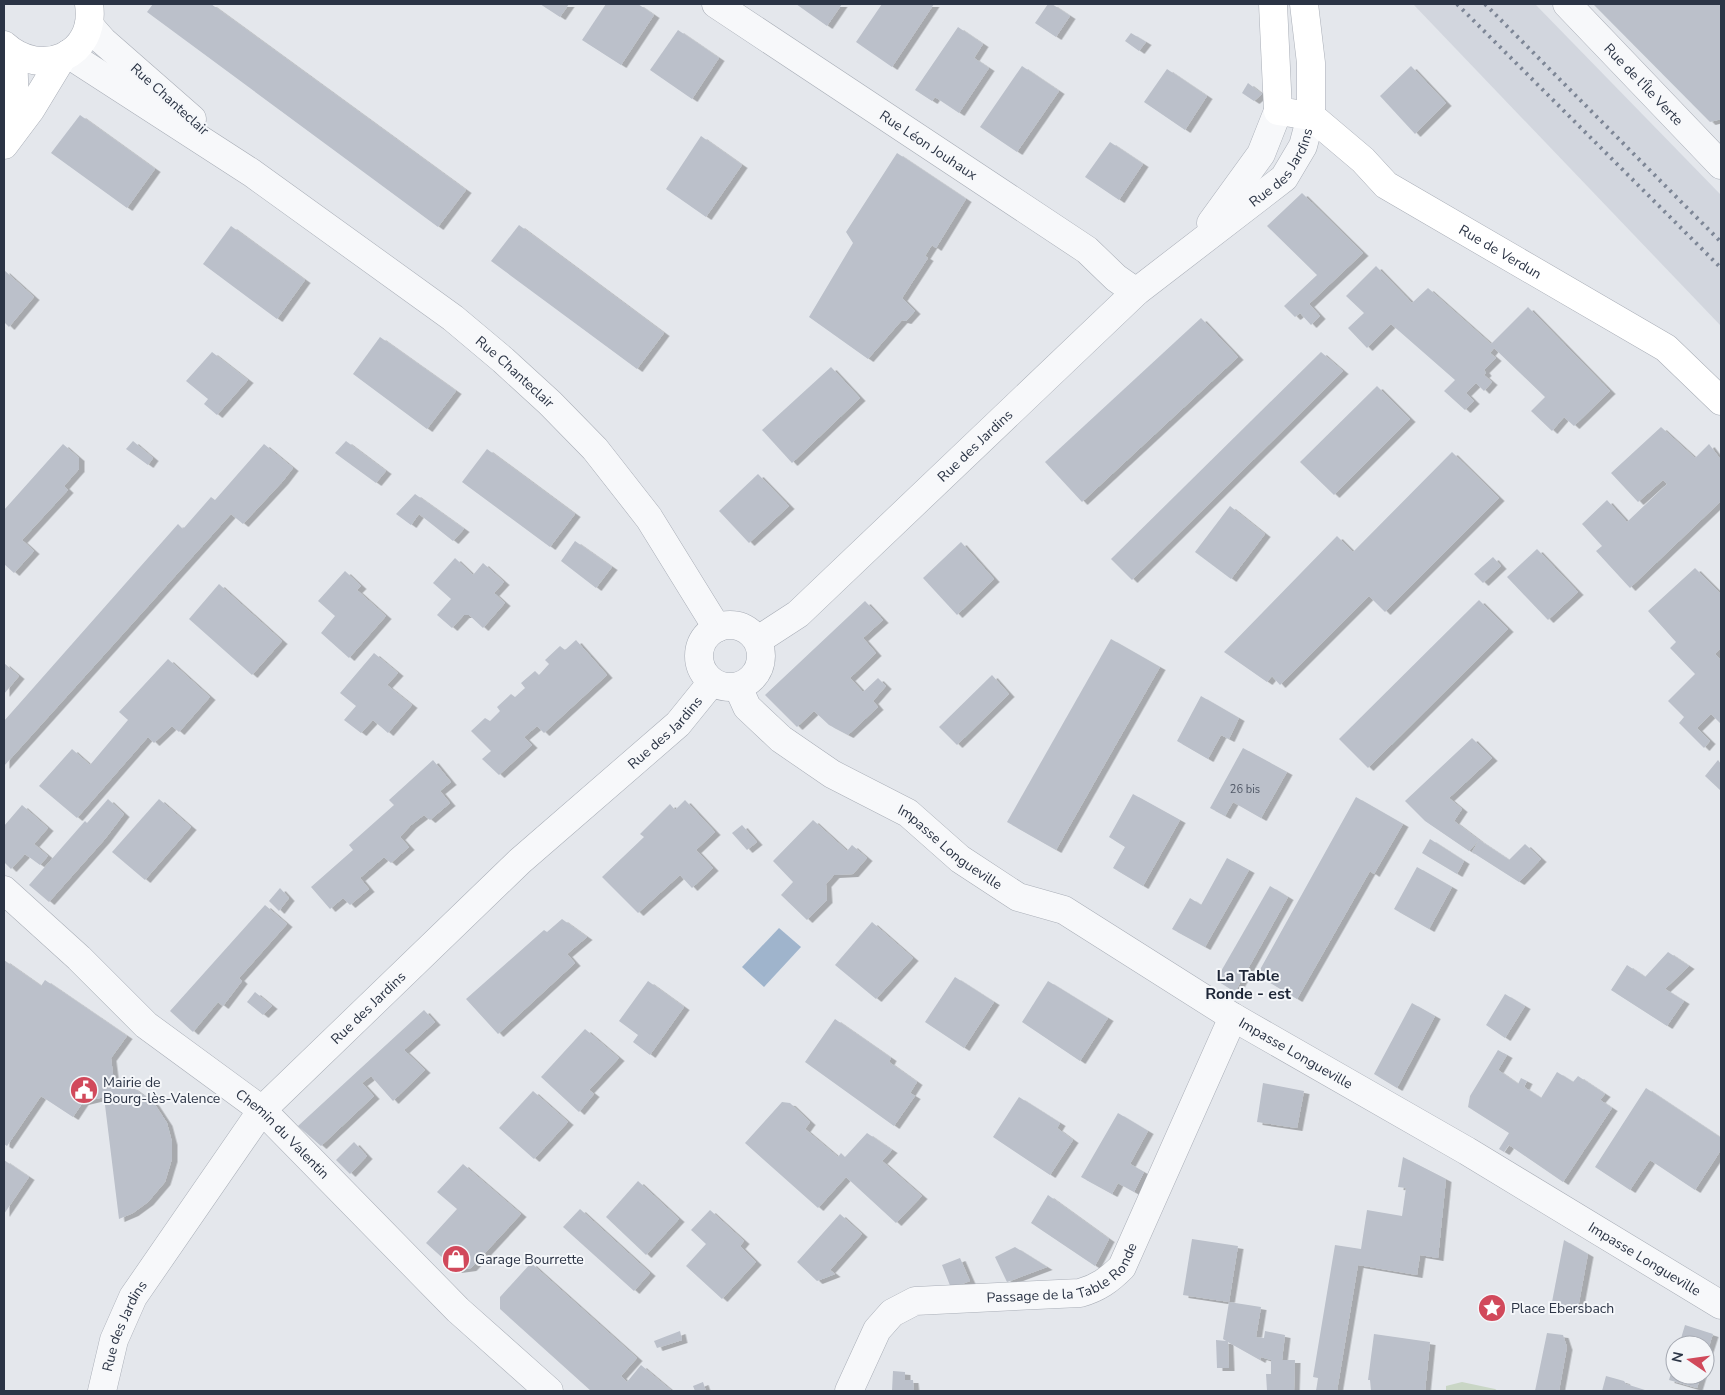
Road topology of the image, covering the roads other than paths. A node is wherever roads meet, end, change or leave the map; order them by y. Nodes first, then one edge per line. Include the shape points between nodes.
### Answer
1 (716, 4) edge
2 (1273, 4) edge
3 (1304, 4) edge
4 (1567, 4) edge
5 (92, 12) edge
6 (8, 49) edge
7 (65, 56) junction
8 (1278, 111) junction
9 (1311, 116) junction
10 (5, 143) edge
11 (1721, 165) edge
12 (252, 173) junction
13 (1192, 248) junction
14 (1136, 292) junction
15 (1721, 401) edge
16 (717, 628) junction
17 (758, 640) junction
18 (725, 685) junction
19 (4, 890) edge
20 (1233, 1017) junction
21 (262, 1110) junction
22 (1721, 1305) edge
23 (102, 1391) edge
24 (549, 1391) edge
25 (849, 1391) edge

1 - 14 street, Rue Léon Jouhaux via 1086,250
2 - 8 main road
3 - 9 main road via 1311,63
4 - 11 street, Rue de l'Île Verte
5 - 7 main road via 84,38
5 - 12 street, Rue Chanteclair via 103,41
6 - 7 main road via 28,61 45,62
6 - 10 main road via 15,106
7 - 10 main road
7 - 12 street, Rue Chanteclair
8 - 9 main road
8 - 13 street, Rue des Jardins via 1261,154
9 - 13 street, Rue des Jardins via 1303,146 1284,178
9 - 15 main road, Rue de Verdun via 1386,185 1666,348
12 - 16 street, Rue Chanteclair via 452,318 550,403 595,449 649,518
13 - 14 street, Rue des Jardins
14 - 17 street, Rue des Jardins via 798,614
16 - 17 street via 740,626
16 - 18 street via 709,633 700,650 701,668
17 - 18 street via 762,663 757,674 749,682
18 - 20 street, Impasse Longueville via 781,739 832,774 908,813 960,860 1018,897 1064,910
18 - 21 street, Rue des Jardins via 520,861
19 - 21 street, Chemin du Valentin via 80,958 146,1025
20 - 22 street, Impasse Longueville via 1467,1150
20 - 25 street, Passage de la Table Ronde via 1122,1267 1108,1280 1080,1293 914,1301 892,1313 877,1330
21 - 23 street, Rue des Jardins via 133,1297 114,1340
21 - 24 street, Chemin du Valentin via 458,1310

